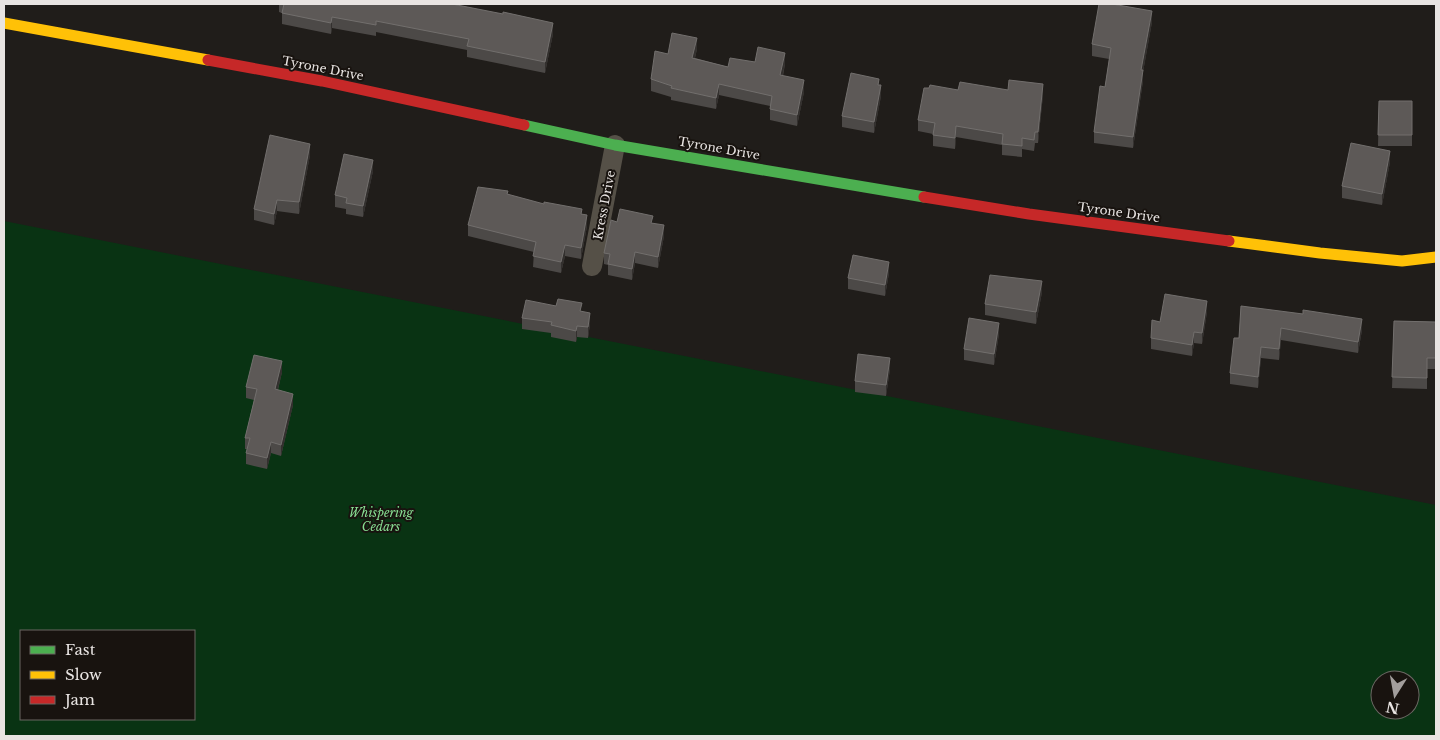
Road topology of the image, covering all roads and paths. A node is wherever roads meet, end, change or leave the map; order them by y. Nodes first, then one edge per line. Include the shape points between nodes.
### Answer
1 (4, 23) edge
2 (615, 145) junction
3 (1436, 257) edge
4 (592, 266) dead end

1 - 2 street, Tyrone Drive via 322,82
2 - 3 street, Tyrone Drive via 1122,227 1320,254 1402,260
2 - 4 street, Kress Drive

